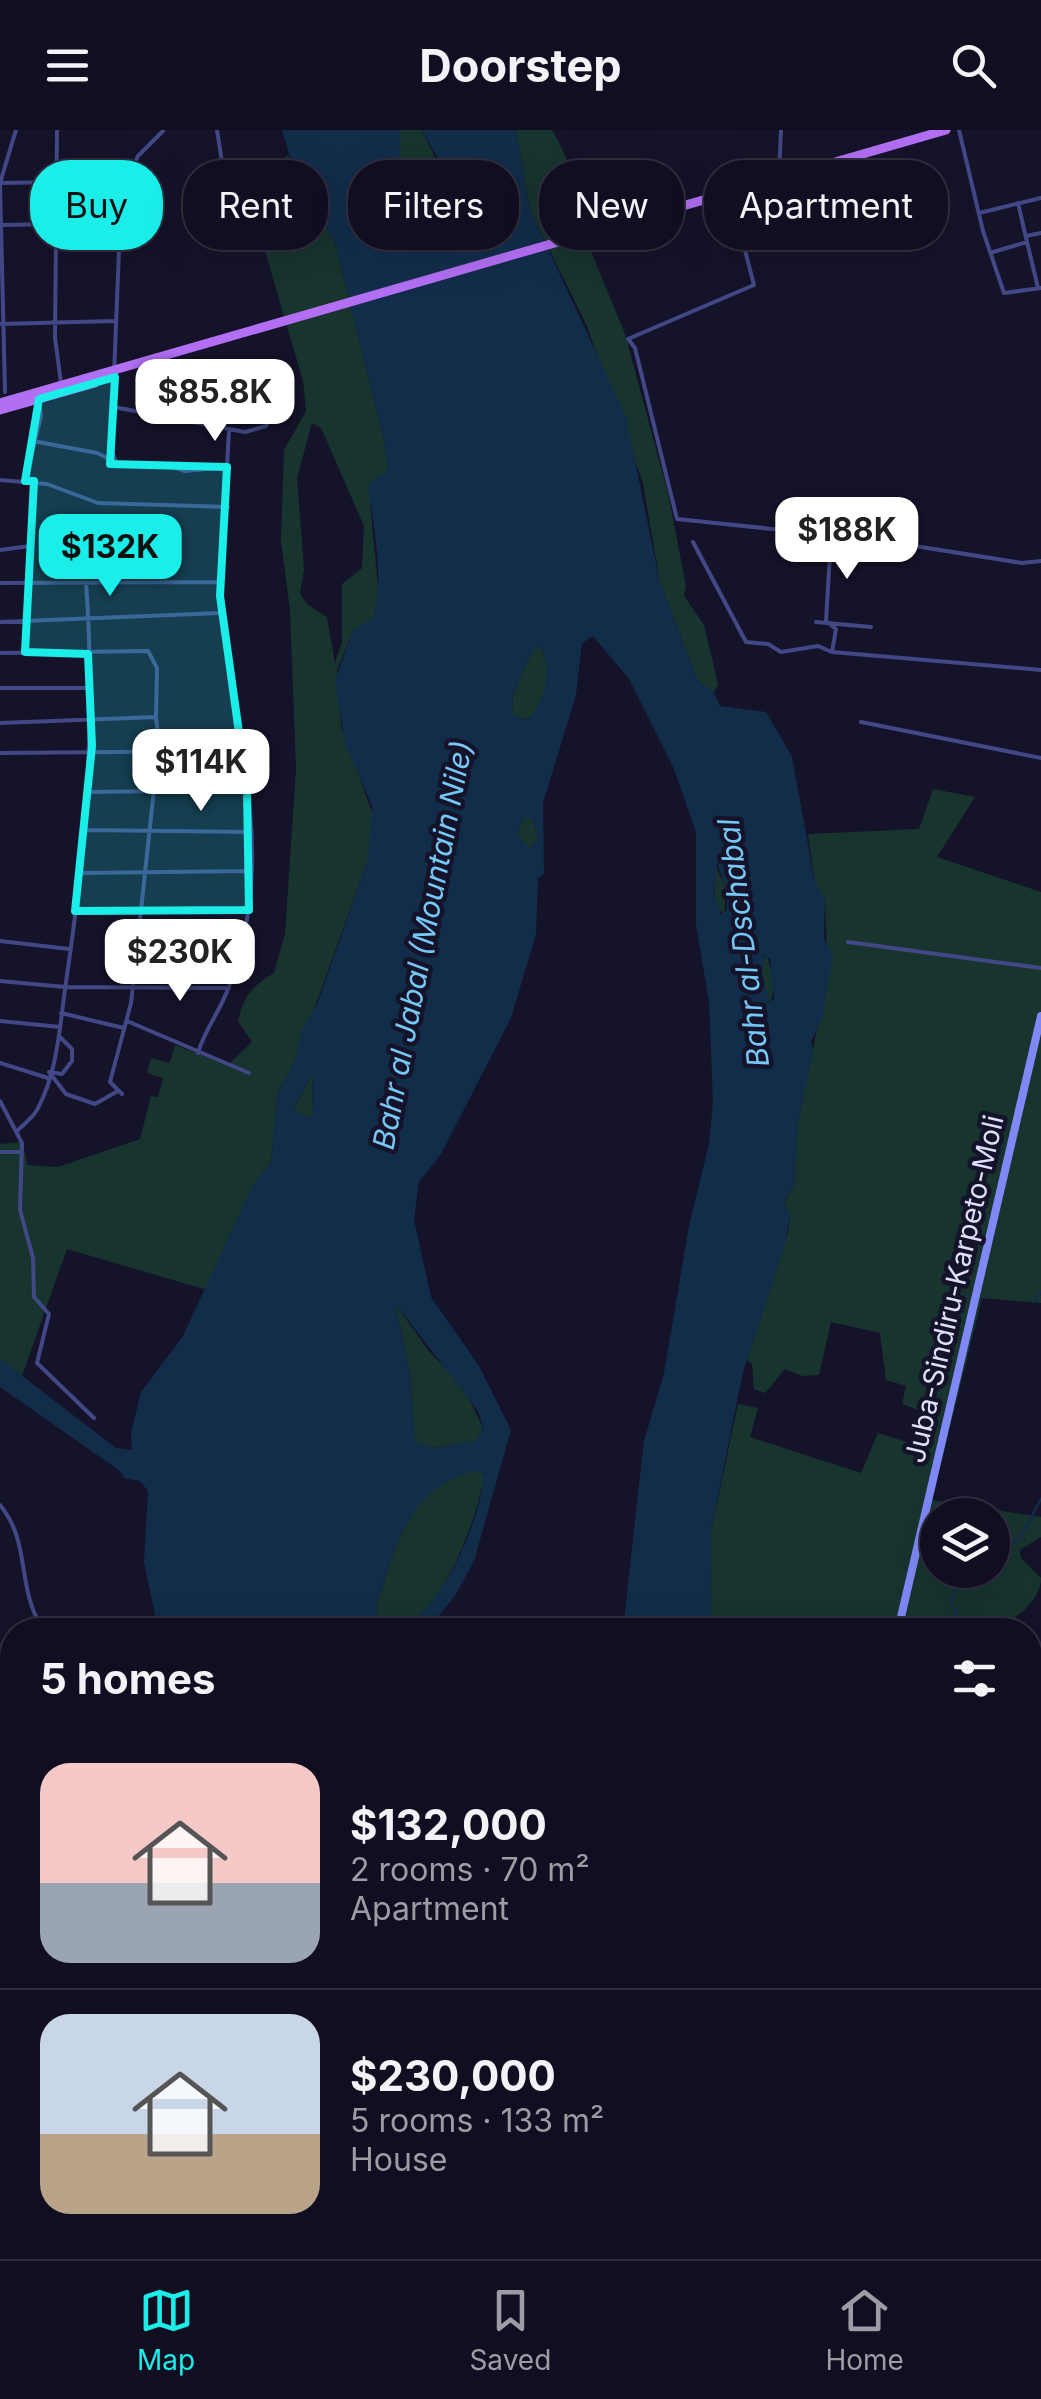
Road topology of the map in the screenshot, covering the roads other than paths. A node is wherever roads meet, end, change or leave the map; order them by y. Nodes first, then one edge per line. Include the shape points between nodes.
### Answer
1 (16, 130) edge
2 (56, 130) edge
3 (163, 130) edge
4 (217, 130) edge
5 (780, 130) edge
6 (946, 130) edge
7 (960, 130) edge
8 (2, 141) edge
9 (11, 144) junction
10 (57, 160) edge
11 (136, 160) edge
12 (222, 160) edge
13 (779, 160) edge
14 (843, 160) edge
15 (2, 166) edge
16 (30, 182) edge
17 (0, 183) edge
18 (1041, 198) edge
19 (704, 200) edge
20 (1018, 203) junction
21 (979, 214) junction
22 (30, 225) edge
23 (0, 226) edge
24 (1041, 233) edge
25 (1027, 239) junction
26 (58, 250) edge
27 (119, 250) dead end
28 (746, 250) edge
29 (992, 252) junction
30 (1040, 288) edge
31 (56, 320) junction
32 (116, 321) junction
33 (0, 324) edge
34 (1, 362) edge
35 (115, 374) junction
36 (62, 389) junction
37 (5, 392) dead end
38 (285, 396) dead end
39 (39, 400) junction
40 (0, 407) edge
41 (114, 407) junction
42 (229, 430) junction
43 (33, 441) junction
44 (116, 462) junction
45 (227, 468) junction
46 (0, 480) edge
47 (25, 481) junction
48 (34, 482) junction
49 (228, 507) junction
50 (806, 533) junction
51 (866, 541) junction
52 (693, 542) dead end
53 (30, 546) junction
54 (0, 550) edge
55 (832, 560) junction
56 (1041, 560) edge
57 (29, 582) junction
58 (86, 582) junction
59 (221, 582) junction
60 (0, 583) edge
61 (221, 613) junction
62 (89, 619) junction
63 (826, 621) junction
64 (0, 622) edge
65 (26, 622) junction
66 (816, 622) dead end
67 (871, 628) dead end
68 (25, 652) junction
69 (832, 652) junction
70 (0, 653) edge
71 (88, 654) junction
72 (1041, 670) edge
73 (0, 688) edge
74 (89, 688) junction
75 (156, 717) junction
76 (88, 722) junction
77 (861, 722) dead end
78 (0, 724) edge
79 (239, 751) junction
80 (158, 752) junction
81 (0, 753) edge
82 (90, 754) junction
83 (1041, 758) edge
84 (248, 790) junction
85 (88, 792) junction
86 (154, 794) junction
87 (84, 830) junction
88 (150, 831) junction
89 (251, 832) junction
90 (251, 871) junction
91 (146, 872) junction
92 (79, 873) junction
93 (75, 910) junction
94 (143, 910) junction
95 (249, 910) junction
96 (0, 941) edge
97 (848, 942) dead end
98 (71, 950) junction
99 (1041, 968) edge
100 (0, 981) edge
101 (65, 987) junction
102 (133, 987) junction
103 (229, 988) junction
104 (61, 1014) junction
105 (1041, 1016) edge
106 (0, 1021) edge
107 (126, 1021) junction
108 (60, 1027) junction
109 (124, 1028) junction
110 (59, 1036) junction
111 (198, 1053) junction
112 (0, 1062) edge
113 (248, 1073) dead end
114 (48, 1075) junction
115 (0, 1101) edge
116 (18, 1130) junction
117 (0, 1152) edge
118 (22, 1152) junction
119 (94, 1418) dead end
120 (0, 1506) edge
121 (37, 1618) edge
122 (901, 1618) edge

1 - 9 street
2 - 10 street
3 - 11 street
4 - 12 street
5 - 13 street
6 - 14 main road
7 - 21 street
8 - 9 street
9 - 15 street
15 - 17 street
16 - 17 street
17 - 23 street
18 - 20 street
19 - 35 main road
20 - 21 street
20 - 25 street
21 - 29 street
22 - 23 street
23 - 33 street
24 - 25 street
25 - 29 street
25 - 30 street
26 - 31 street
27 - 32 street
28 - 50 street via 754,284 628,340 677,519
29 - 30 street via 1004,293
31 - 32 street
31 - 33 street
31 - 36 street
32 - 35 street
33 - 34 street
34 - 37 street
35 - 36 main road
35 - 41 street
36 - 39 main road
36 - 40 main road
38 - 42 street via 266,426
39 - 40 main road
39 - 43 street
41 - 42 street
41 - 44 street
42 - 45 street
43 - 44 street
43 - 47 street
44 - 45 street via 185,471
45 - 49 street
46 - 47 street
47 - 48 street
48 - 49 street via 98,503
48 - 53 street
49 - 59 street
50 - 51 street
50 - 55 street via 827,547
51 - 55 street
51 - 56 street via 1022,563
52 - 69 street via 746,642 782,652 818,646
53 - 54 street
53 - 57 street
55 - 63 street
57 - 58 street
57 - 60 street
57 - 65 street
58 - 59 street
58 - 62 street
59 - 61 street
61 - 62 street
61 - 79 street
62 - 65 street
62 - 71 street
63 - 66 street
63 - 67 street
63 - 69 street via 836,630
64 - 65 street
65 - 68 street
68 - 70 street
68 - 71 street
69 - 72 street
71 - 74 street
71 - 75 street via 152,653
73 - 74 street
74 - 76 street
75 - 76 street
75 - 80 street
76 - 78 street
76 - 82 street
77 - 83 street
79 - 80 street
79 - 84 street
80 - 82 street
80 - 86 street
81 - 82 street
82 - 85 street
84 - 86 street
84 - 89 street
85 - 86 street
85 - 87 street
86 - 88 street
87 - 88 street
87 - 92 street
88 - 89 street
88 - 91 street
89 - 90 street
90 - 91 street
90 - 95 street
91 - 92 street
91 - 94 street
92 - 93 street
93 - 94 street
93 - 98 street
94 - 95 street
94 - 102 street
95 - 103 street
96 - 98 street
97 - 99 street
98 - 101 street
100 - 101 street
101 - 102 street
101 - 104 street
102 - 103 street
102 - 107 street
103 - 111 street
104 - 108 street
104 - 109 street
105 - 122 main road, Juba-Sindiru-Karpeto-Moli
106 - 108 street
107 - 109 street
107 - 111 street
108 - 110 street
109 - 114 street via 110,1082 120,1092 95,1104 66,1094
110 - 114 street
110 - 114 street via 72,1049 72,1061 62,1074
111 - 113 street
112 - 114 street
114 - 116 street via 37,1112
115 - 116 street
116 - 118 street
117 - 118 street
118 - 119 street via 20,1210 33,1258 32,1290 40,1310 49,1314 36,1363
120 - 121 street via 23,1549 24,1585

